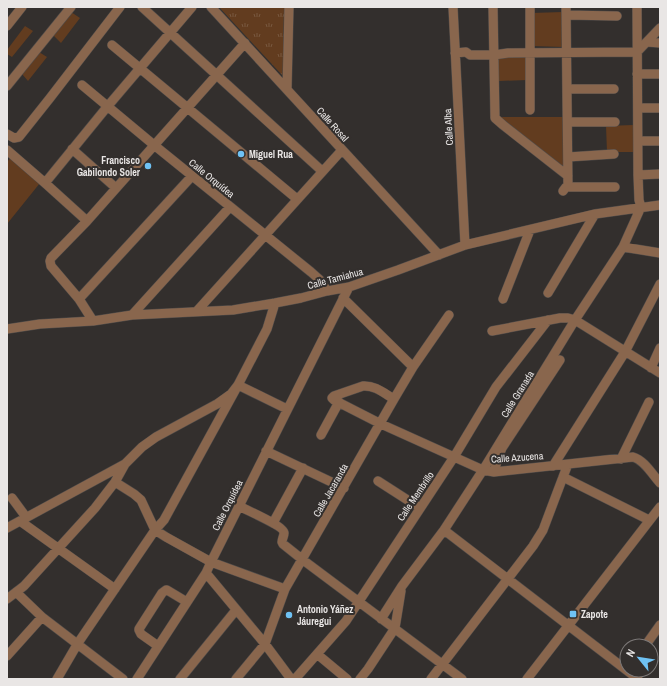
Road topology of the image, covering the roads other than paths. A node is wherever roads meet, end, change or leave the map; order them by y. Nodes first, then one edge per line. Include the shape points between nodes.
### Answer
1 (22, 7) edge
2 (71, 7) edge
3 (120, 7) edge
4 (142, 7) edge
5 (192, 7) edge
6 (212, 7) edge
7 (289, 7) edge
8 (453, 7) edge
9 (493, 7) edge
10 (530, 7) edge
11 (637, 7) edge
12 (567, 11) edge
13 (617, 16) dead end
14 (7, 26) edge
15 (660, 28) edge
16 (170, 32) junction
17 (647, 42) junction
18 (660, 42) edge
19 (245, 43) junction
20 (112, 45) dead end
21 (494, 52) junction
22 (567, 52) junction
23 (637, 52) junction
24 (455, 53) junction
25 (530, 53) junction
26 (140, 68) junction
27 (637, 74) junction
28 (660, 74) edge
29 (217, 75) junction
30 (82, 85) dead end
31 (7, 86) edge
32 (287, 89) junction
33 (567, 89) junction
34 (614, 89) dead end
35 (107, 107) junction
36 (188, 108) junction
37 (638, 108) junction
38 (660, 108) edge
39 (530, 110) dead end
40 (568, 122) junction
41 (615, 122) dead end
42 (7, 134) edge
43 (638, 141) junction
44 (660, 141) edge
45 (154, 145) junction
46 (72, 149) junction
47 (342, 150) junction
48 (614, 154) dead end
49 (9, 156) edge
50 (568, 157) junction
51 (322, 171) junction
52 (660, 174) edge
53 (638, 175) junction
54 (192, 176) junction
55 (568, 176) junction
56 (45, 183) junction
57 (615, 187) dead end
58 (116, 188) junction
59 (297, 199) junction
60 (660, 205) edge
61 (230, 207) junction
62 (641, 208) junction
63 (595, 214) junction
64 (86, 221) junction
65 (530, 230) junction
66 (265, 236) junction
67 (465, 245) junction
68 (623, 247) junction
69 (660, 253) edge
70 (439, 255) junction
71 (660, 284) edge
72 (349, 287) junction
73 (327, 291) junction
74 (548, 293) dead end
75 (343, 298) junction
76 (79, 299) junction
77 (503, 299) dead end
78 (274, 303) junction
79 (196, 312) junction
80 (132, 315) junction
81 (449, 315) dead end
82 (548, 320) junction
83 (575, 320) junction
84 (93, 321) junction
85 (7, 329) edge
86 (492, 331) dead end
87 (660, 348) edge
88 (625, 352) junction
89 (560, 360) dead end
90 (413, 367) junction
91 (651, 368) junction
92 (660, 373) edge
93 (238, 385) junction
94 (394, 399) junction
95 (336, 400) junction
96 (649, 402) dead end
97 (287, 409) junction
98 (381, 424) junction
99 (321, 435) dead end
100 (266, 451) junction
101 (454, 457) junction
102 (621, 459) junction
103 (125, 464) junction
104 (568, 464) junction
105 (553, 466) junction
106 (303, 468) junction
107 (482, 470) junction
108 (494, 472) junction
109 (563, 477) junction
110 (378, 481) dead end
111 (115, 482) junction
112 (660, 483) edge
113 (344, 488) junction
114 (12, 498) dead end
115 (239, 506) junction
116 (660, 507) edge
117 (420, 508) junction
118 (23, 519) junction
119 (649, 520) junction
120 (273, 523) junction
121 (7, 528) edge
122 (155, 530) junction
123 (444, 530) junction
124 (58, 548) junction
125 (302, 560) junction
126 (211, 562) junction
127 (206, 574) junction
128 (508, 579) junction
129 (402, 586) junction
130 (115, 589) junction
131 (285, 589) junction
132 (16, 592) junction
133 (7, 599) edge
134 (188, 602) junction
135 (359, 602) junction
136 (236, 610) junction
137 (42, 616) junction
138 (381, 618) junction
139 (660, 625) edge
140 (567, 626) junction
141 (395, 628) junction
142 (651, 638) edge
143 (78, 644) junction
144 (265, 644) junction
145 (158, 646) junction
146 (317, 654) junction
147 (7, 656) edge
148 (442, 664) junction
149 (619, 664) edge
150 (57, 679) edge
151 (122, 679) edge
152 (137, 679) edge
153 (180, 679) edge
154 (236, 679) edge
155 (291, 679) edge
156 (295, 679) edge
157 (347, 679) edge
158 (360, 679) edge
159 (431, 679) edge
160 (462, 679) edge
161 (527, 679) edge

1 - 14 street
2 - 31 street
3 - 42 street via 19,137 14,138
4 - 16 street
5 - 16 street
6 - 19 street, Calle Rosal
7 - 32 street
8 - 24 street, Calle Alba
9 - 21 street
10 - 25 street
11 - 23 street
12 - 13 street
12 - 22 street
15 - 17 street
16 - 26 street
16 - 29 street
17 - 18 street
17 - 23 street
19 - 29 street
19 - 32 street, Calle Rosal
20 - 26 street
21 - 24 street via 470,49
21 - 25 street
21 - 55 street via 495,118
22 - 23 street
22 - 25 street
22 - 33 street
23 - 27 street
24 - 67 street, Calle Alba
25 - 39 street
26 - 35 street
26 - 36 street
27 - 28 street
27 - 37 street
29 - 36 street
29 - 51 street
30 - 35 street, Calle Orquídea
32 - 47 street, Calle Rosal
33 - 34 street
33 - 40 street
35 - 45 street, Calle Orquídea
35 - 46 street
36 - 45 street
36 - 59 street
37 - 38 street
37 - 43 street
40 - 41 street
40 - 50 street
43 - 44 street
43 - 53 street
45 - 54 street, Calle Orquídea
45 - 58 street
46 - 56 street
46 - 58 street
47 - 51 street
47 - 70 street, Calle Rosal
48 - 50 street
49 - 56 street
50 - 55 street
51 - 59 street
52 - 53 street
53 - 62 street
54 - 61 street, Calle Orquídea
54 - 76 street
55 - 57 street via 565,189
56 - 64 street
58 - 64 street
59 - 66 street
60 - 62 street, Calle Tamiahua
61 - 66 street, Calle Orquídea
61 - 80 street
62 - 63 street, Calle Tamiahua
62 - 68 street, Calle Granada
63 - 65 street, Calle Tamiahua
63 - 74 street
64 - 76 street via 50,261 51,266
65 - 67 street, Calle Tamiahua
65 - 77 street
66 - 73 street, Calle Orquídea via 311,272
66 - 79 street
67 - 70 street, Calle Tamiahua
68 - 69 street
68 - 83 street, Calle Granada
70 - 72 street, Calle Tamiahua
71 - 88 street
72 - 73 street, Calle Tamiahua
72 - 75 street, Calle Orquídea
73 - 78 street, Calle Tamiahua
75 - 90 street
75 - 97 street, Calle Orquídea
76 - 84 street
78 - 79 street, Calle Tamiahua via 233,310
78 - 93 street via 268,329
79 - 80 street, Calle Tamiahua
80 - 84 street, Calle Tamiahua
81 - 90 street, Calle Jacaranda
82 - 83 street
82 - 86 street
82 - 101 street, Calle Membrillo via 496,387
83 - 88 street
83 - 107 street, Calle Granada
84 - 85 street, Calle Tamiahua
87 - 91 street
88 - 91 street
88 - 105 street
89 - 108 street via 502,448
90 - 94 street, Calle Jacaranda
91 - 92 street
93 - 97 street
93 - 103 street via 217,404 156,437
93 - 122 street via 164,520
94 - 95 street via 374,388 363,386 334,396
94 - 98 street, Calle Jacaranda
95 - 98 street, Calle Azucena
95 - 99 street
96 - 102 street
97 - 100 street, Calle Orquídea
98 - 101 street, Calle Azucena
98 - 113 street, Calle Jacaranda
100 - 106 street
100 - 115 street, Calle Orquídea
101 - 107 street, Calle Azucena
101 - 117 street, Calle Membrillo
102 - 104 street, Calle Azucena
102 - 112 street, Calle Azucena via 637,458
103 - 111 street
103 - 118 street
104 - 105 street, Calle Azucena
104 - 109 street
105 - 108 street, Calle Azucena
106 - 113 street
106 - 120 street
107 - 108 street, Calle Azucena
107 - 123 street, Calle Granada
109 - 119 street
109 - 128 street via 543,530
110 - 117 street
111 - 122 street via 141,500
111 - 124 street
113 - 125 street, Calle Jacaranda
114 - 118 street
115 - 120 street
115 - 126 street, Calle Orquídea
116 - 119 street
117 - 135 street, Calle Membrillo
118 - 121 street
118 - 124 street
119 - 140 street
120 - 125 street via 284,531 282,543
122 - 126 street
122 - 130 street
123 - 128 street
123 - 129 street, Calle Granada
124 - 130 street
124 - 132 street
125 - 131 street, Calle Jacaranda
125 - 135 street
126 - 127 street, Calle Orquídea
126 - 131 street
127 - 134 street, Calle Orquídea
127 - 136 street
128 - 140 street
128 - 148 street
129 - 138 street, Calle Granada
129 - 141 street, Calle Granada
130 - 143 street
131 - 144 street, Calle Jacaranda
132 - 133 street
132 - 137 street
134 - 145 street, Calle Orquídea
134 - 145 street via 166,590 155,604 139,630
135 - 138 street
135 - 146 street, Calle Membrillo
136 - 144 street
136 - 153 street
137 - 143 street
137 - 147 street
138 - 141 street
139 - 142 street
140 - 149 street
140 - 161 street
141 - 148 street
141 - 158 street, Calle Granada
143 - 150 street
143 - 151 street
144 - 154 street, Calle Jacaranda
144 - 155 street
145 - 152 street, Calle Orquídea
146 - 156 street, Calle Membrillo
146 - 157 street
148 - 159 street
148 - 160 street

